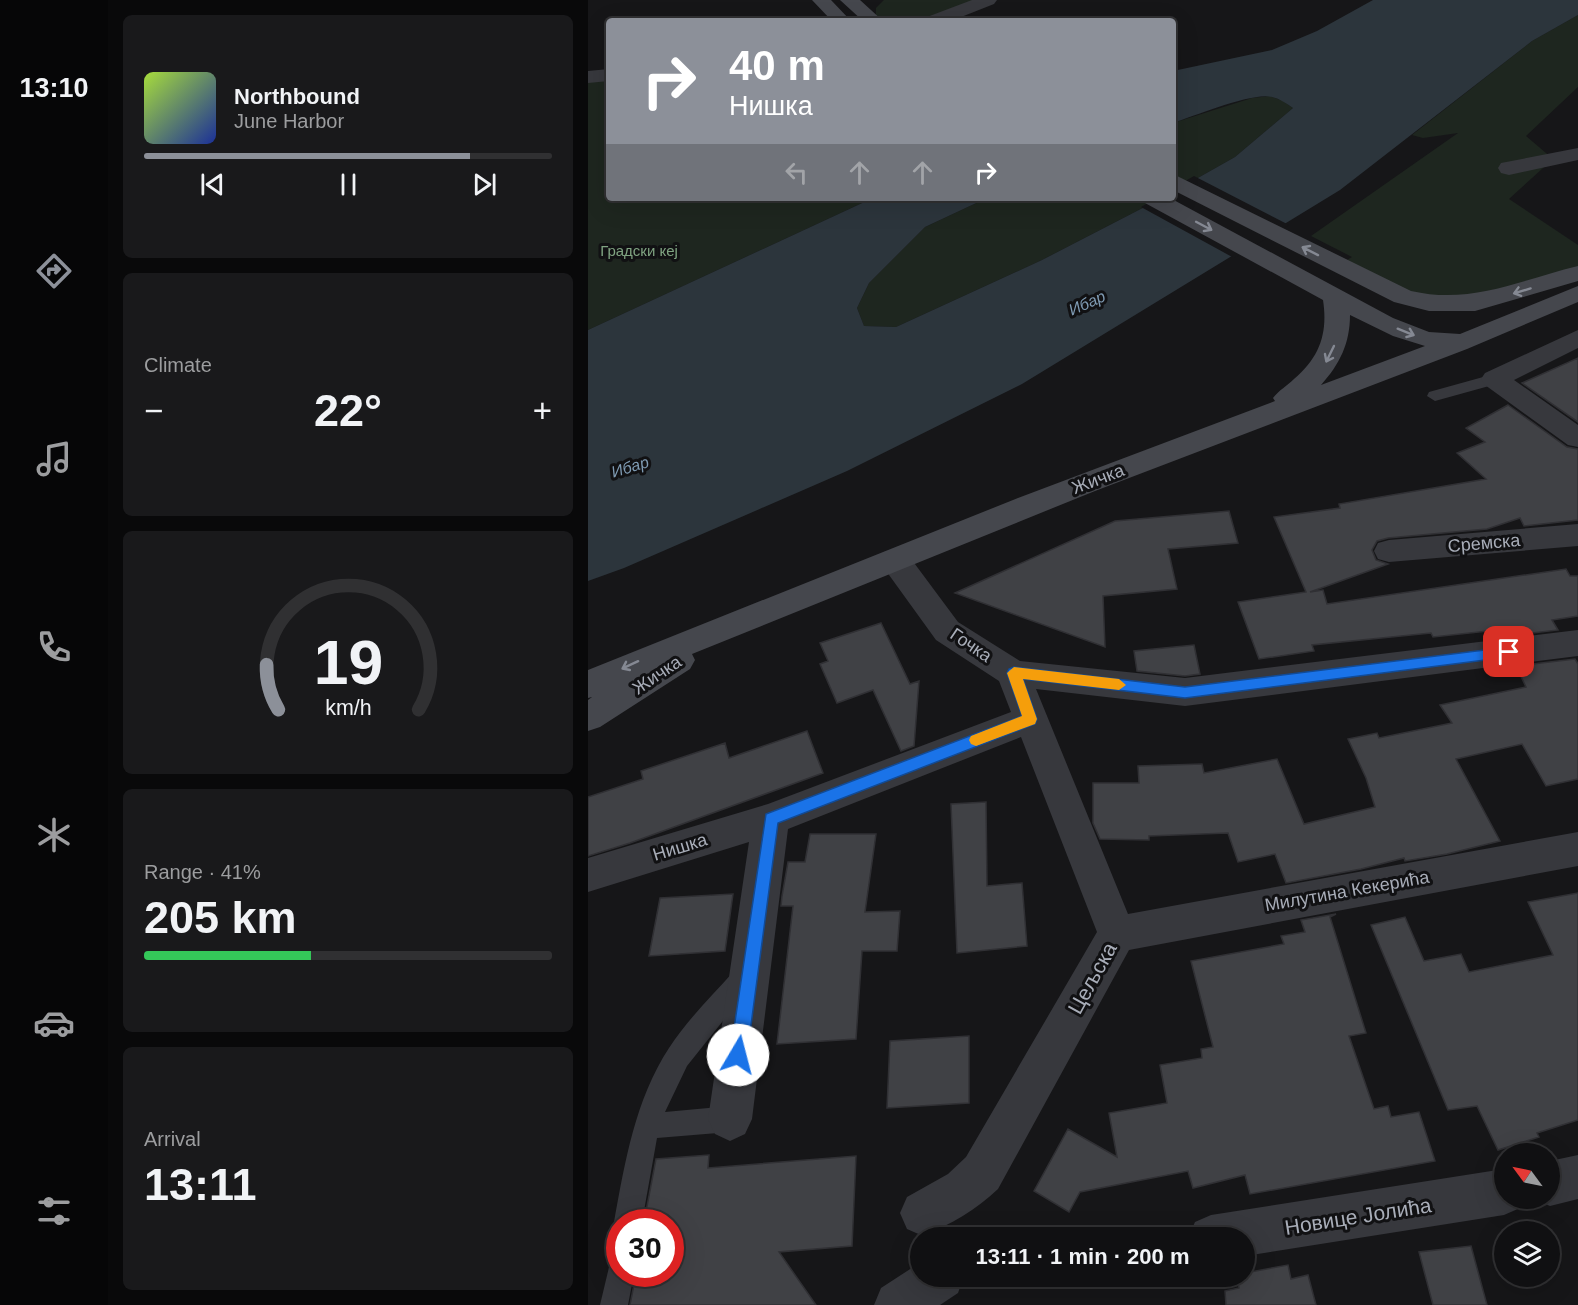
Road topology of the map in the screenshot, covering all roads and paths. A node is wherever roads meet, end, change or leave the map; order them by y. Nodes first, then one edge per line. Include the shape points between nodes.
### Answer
1 (849, 0) edge
2 (988, 0) edge
3 (877, 15) edge
4 (942, 18) edge
5 (606, 75) edge
6 (588, 77) edge
7 (1578, 154) edge
8 (1509, 168) dead end
9 (1176, 183) edge
10 (1159, 201) edge
11 (1578, 273) edge
12 (1578, 293) edge
13 (1335, 297) junction
14 (1403, 297) junction
15 (1578, 338) edge
16 (1433, 349) junction
17 (1494, 379) junction
18 (1435, 396) dead end
19 (1254, 419) junction
20 (1578, 438) edge
21 (1578, 535) edge
22 (1389, 551) dead end
23 (895, 560) junction
24 (724, 629) junction
25 (1578, 643) edge
26 (1014, 673) junction
27 (588, 685) edge
28 (588, 717) edge
29 (1030, 719) junction
30 (771, 819) junction
31 (1578, 849) edge
32 (588, 875) edge
33 (1117, 934) junction
34 (750, 970) junction
35 (730, 1119) joint
36 (647, 1126) junction
37 (1578, 1177) edge
38 (1560, 1182) edge
39 (1494, 1194) edge
40 (631, 1209) edge
41 (923, 1213) dead end
42 (1255, 1231) edge
43 (617, 1287) edge
44 (925, 1287) edge
45 (614, 1305) edge
46 (898, 1305) edge

1 - 3 main road
2 - 4 street
5 - 6 street
7 - 8 street
14 -> 9 main road
10 -> 13 main road
11 -> 14 main road via 1475,303 1429,303
12 - 16 main road, Жичка via 1475,338
13 -> 16 main road
13 -> 19 main road via 1339,313 1335,344 1318,374
14 - 16 main road via 1435,321 1441,333
15 - 17 street
16 - 19 main road, Жичка
17 - 18 lane
17 - 20 street
19 - 23 main road, Жичка
21 - 22 street, Сремска
23 - 24 main road, Жичка
23 - 26 street, Гочка via 947,631
24 -> 27 main road, Жичка
24 - 28 main road, Жичка
25 - 26 street, Гочка via 1185,692
26 - 29 street, Цељска
29 - 30 street, Нишка
29 - 33 street, Цељска
30 - 32 street, Нишка
30 - 34 street
31 - 33 street, Милутина Кекерића
33 - 41 street, Цељска via 982,1173 964,1190
34 - 35 street
34 - 36 lane via 678,1057 658,1094
35 - 36 lane
36 - 40 lane
37 - 38 street
39 - 42 street, Новице Јолића
43 - 45 lane
44 - 46 street

